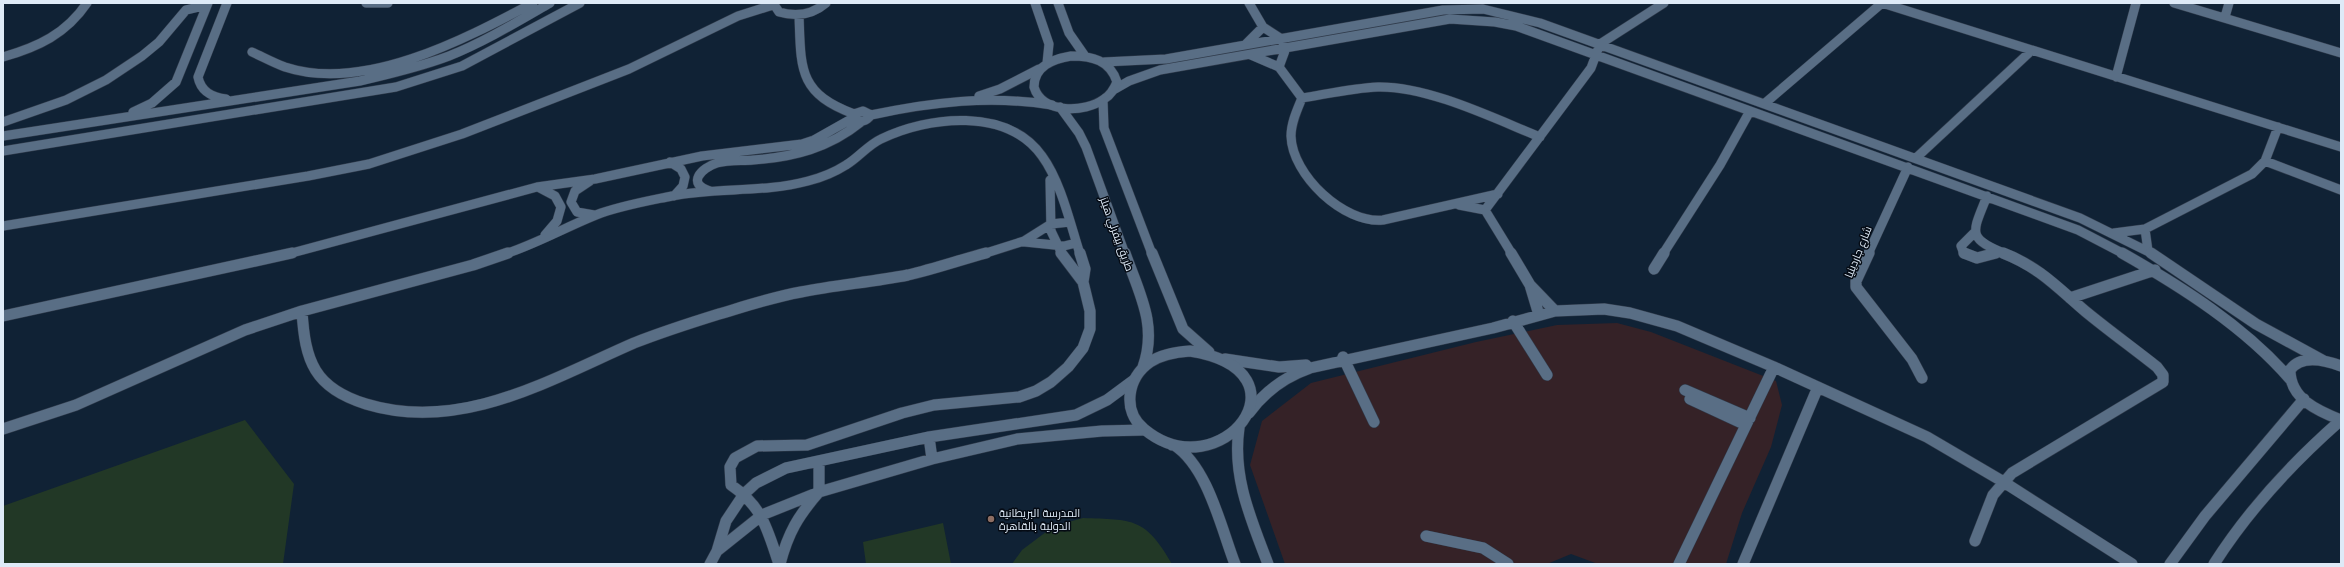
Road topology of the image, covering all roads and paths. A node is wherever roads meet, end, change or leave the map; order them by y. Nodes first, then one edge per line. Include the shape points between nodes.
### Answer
1 (87, 3) edge
2 (227, 3) edge
3 (366, 3) edge
4 (388, 3) edge
5 (533, 3) edge
6 (550, 3) edge
7 (826, 3) edge
8 (1035, 3) edge
9 (1058, 3) edge
10 (1249, 3) edge
11 (1456, 3) edge
12 (1664, 3) edge
13 (2136, 3) edge
14 (2174, 3) edge
15 (2229, 3) edge
16 (208, 4) edge
17 (574, 4) edge
18 (773, 4) edge
19 (1479, 6) edge
20 (1443, 10) junction
21 (799, 15) junction
22 (2225, 17) junction
23 (1450, 19) junction
24 (1263, 27) junction
25 (1614, 36) junction
26 (1280, 38) junction
27 (1246, 44) junction
28 (1600, 44) junction
29 (1286, 48) junction
30 (1616, 51) junction
31 (2031, 51) junction
32 (252, 52) dead end
33 (2341, 53) edge
34 (1251, 55) junction
35 (1085, 56) junction
36 (1594, 56) junction
37 (3, 57) edge
38 (427, 59) junction
39 (1609, 61) junction
40 (1104, 62) junction
41 (1047, 63) junction
42 (1279, 67) junction
43 (1591, 68) junction
44 (1039, 69) junction
45 (2116, 77) junction
46 (1115, 89) junction
47 (970, 98) junction
48 (1302, 98) junction
49 (234, 100) junction
50 (1103, 100) junction
51 (1764, 104) junction
52 (1057, 107) junction
53 (1750, 111) junction
54 (114, 118) junction
55 (856, 118) junction
56 (3, 122) edge
57 (2278, 127) junction
58 (1838, 131) junction
59 (3, 136) edge
60 (1540, 137) junction
61 (1831, 139) junction
62 (2341, 148) edge
63 (3, 151) edge
64 (1916, 158) junction
65 (670, 162) junction
66 (2264, 162) junction
67 (1908, 167) junction
68 (1049, 174) junction
69 (697, 178) junction
70 (595, 179) junction
71 (686, 179) junction
72 (536, 187) junction
73 (2341, 190) edge
74 (712, 191) junction
75 (1498, 194) junction
76 (674, 196) junction
77 (1987, 196) junction
78 (566, 204) junction
79 (1457, 205) junction
80 (1485, 210) junction
81 (598, 214) junction
82 (1070, 222) junction
83 (1050, 224) junction
84 (3, 226) edge
85 (2145, 229) junction
86 (1974, 233) junction
87 (2114, 234) junction
88 (534, 242) junction
89 (1023, 242) junction
90 (1076, 243) junction
91 (1058, 247) junction
92 (2148, 251) junction
93 (2000, 252) junction
94 (1654, 269) dead end
95 (2155, 270) junction
96 (1084, 282) junction
97 (1530, 285) junction
98 (2070, 298) junction
99 (302, 311) junction
100 (1555, 311) junction
101 (2238, 312) junction
102 (1539, 315) junction
103 (3, 316) edge
104 (2224, 320) junction
105 (1513, 322) junction
106 (1209, 352) junction
107 (1225, 358) junction
108 (1344, 359) junction
109 (2324, 361) junction
110 (2340, 365) edge
111 (1143, 367) junction
112 (1774, 367) junction
113 (1547, 375) dead end
114 (1922, 378) dead end
115 (2290, 379) junction
116 (1134, 380) junction
117 (1818, 387) junction
118 (1684, 393) dead end
119 (2304, 399) junction
120 (1249, 413) junction
121 (2341, 420) edge
122 (1374, 422) dead end
123 (1748, 422) junction
124 (1239, 428) junction
125 (3, 429) edge
126 (1144, 430) junction
127 (929, 437) junction
128 (1172, 445) junction
129 (932, 459) junction
130 (819, 462) junction
131 (2002, 481) junction
132 (819, 492) junction
133 (744, 494) junction
134 (762, 515) junction
135 (1426, 536) dead end
136 (1975, 541) dead end
137 (717, 551) junction
138 (710, 564) edge
139 (779, 564) edge
140 (1235, 564) edge
141 (1268, 564) edge
142 (1508, 564) edge
143 (1679, 564) edge
144 (1744, 564) edge
145 (2132, 564) edge
146 (2170, 564) edge
147 (2214, 564) edge

1 - 37 street via 75,21 60,34 34,48
2 - 49 street via 198,77 199,84 211,95
3 - 4 street
5 - 38 street
6 - 38 street via 486,39
7 - 21 street via 816,11
8 - 41 street via 1049,44
9 - 35 street via 1069,33
10 - 24 street
11 - 20 street
12 - 25 street
13 - 45 street
14 - 22 street
15 - 22 street
16 - 54 street via 176,82 152,103
16 - 56 street via 186,10 173,28 148,52 98,84 50,106
17 - 63 street via 468,62 396,87
18 - 21 street via 779,12
18 - 84 street via 738,16 629,69 454,138 407,153 308,176
19 - 20 street
19 - 28 street via 1540,23
20 - 23 street
20 - 26 street
21 - 55 street via 802,65 806,82 826,103
22 - 33 street
23 - 29 street
23 - 36 street via 1488,21 1516,26
24 - 26 street
24 - 27 street
25 - 28 street
25 - 30 street
26 - 27 street
26 - 29 street
27 - 40 street via 1153,61
28 - 30 street
28 - 36 street
29 - 34 street
29 - 42 street
30 - 39 street
30 - 51 street
31 - 45 street
31 - 51 street via 1882,3
31 - 64 street
32 - 38 street via 281,66 322,72 370,69
34 - 42 street
34 - 46 street via 1160,70
35 - 40 street
35 - 41 street via 1071,56
36 - 39 street
36 - 43 street
38 - 49 street via 360,81
39 - 43 street
39 - 53 street
40 - 46 street via 1116,74
41 - 44 street
42 - 48 street
43 - 60 street
44 - 47 street via 1000,89
44 - 52 street via 1032,85 1035,94
45 - 57 street
46 - 50 street
47 - 52 street via 1027,100
47 - 55 street via 871,114 863,111
48 - 60 street via 1377,87 1403,88 1467,108
48 - 79 street via 1296,114 1292,141 1300,165 1317,189 1338,206 1360,218 1378,220
49 - 54 street
50 - 52 street via 1083,108
50 - 106 street via 1104,128 1176,316 1183,329
51 - 58 street
52 - 111 street, طريق بيفرلي هيلز via 1080,133 1086,147 1146,315 1151,332 1150,350
53 - 61 street
53 - 94 street via 1720,165
54 - 59 street
55 - 65 street via 802,144 733,151
55 - 69 street via 850,133 822,148 789,156 717,163 700,171
57 - 62 street
57 - 66 street
58 - 61 street
58 - 64 street
60 - 75 street
61 - 67 street
64 - 87 street via 2015,193
65 - 70 street
65 - 71 street via 679,166
66 - 73 street
66 - 85 street via 2259,169 2243,179
67 - 77 street
67 - 114 street, شارع جاردينيا via 1856,281 1856,287 1912,359
68 - 74 street via 1042,156 1028,141 1008,130 984,122 958,120 930,122 904,129 879,140 845,166 808,181 768,189
68 - 82 street via 1059,191
68 - 83 street via 1052,190
69 - 71 street
69 - 74 street via 703,189
70 - 72 street
70 - 78 street via 577,189
71 - 76 street via 680,191
72 - 78 street via 549,190
72 - 103 street via 306,250
74 - 76 street
75 - 79 street
75 - 80 street
76 - 81 street
77 - 86 street
77 - 95 street via 2078,230
78 - 81 street via 578,213
78 - 88 street via 555,225
79 - 80 street
80 - 97 street
81 - 88 street
82 - 83 street via 1059,221
82 - 90 street
83 - 89 street
83 - 91 street
85 - 87 street
85 - 92 street
86 - 93 street via 1982,243
86 - 93 street via 1961,246 1964,254 1980,259
87 - 92 street
88 - 99 street via 473,265
89 - 91 street via 1048,243
89 - 99 street via 936,268 891,278 803,291 748,305 636,343 526,392 484,405 443,412 406,413 369,407 340,394 319,377 307,355
90 - 91 street
90 - 96 street via 1085,269
91 - 96 street via 1073,271
92 - 101 street
93 - 98 street via 2028,262
95 - 98 street
95 - 104 street
96 - 133 street via 1090,311 1090,329 1083,348 1068,367 1051,382 1019,397 934,405 902,413 807,445 757,446 735,458 730,467 731,485
97 - 100 street
97 - 102 street
98 - 131 street via 2157,367 2163,375 2163,382
99 - 125 street via 245,330 76,405
100 - 102 street
100 - 112 street via 1604,309 1656,319
101 - 104 street via 2236,319
101 - 109 street via 2276,336
102 - 105 street
104 - 115 street via 2273,359
105 - 108 street
105 - 113 street
106 - 107 street
106 - 111 street via 1173,352
107 - 108 street via 1286,367
107 - 120 street via 1239,369 1248,382 1251,398
108 - 120 street via 1291,375 1269,389
108 - 122 street
109 - 110 street
109 - 115 street via 2301,361 2293,365
111 - 116 street
112 - 117 street
112 - 123 street
115 - 119 street via 2294,389
116 - 126 street via 1129,392 1130,406 1135,419
116 - 127 street via 1110,400 1076,414
117 - 131 street via 1932,439
117 - 144 street
118 - 123 street
119 - 121 street
119 - 146 street via 2205,516
120 - 124 street
121 - 147 street via 2300,457 2253,508
123 - 143 street
124 - 128 street via 1226,438 1209,444 1191,447
124 - 141 street via 1235,454 1238,482
126 - 128 street
126 - 129 street via 1017,439
127 - 129 street
127 - 130 street
128 - 140 street via 1194,465 1202,478
129 - 132 street
130 - 132 street
130 - 133 street via 786,468 756,483
131 - 136 street via 1988,502
131 - 145 street
132 - 134 street
132 - 139 street via 799,515 789,534
133 - 134 street
133 - 137 street via 726,521
134 - 137 street
134 - 139 street
135 - 142 street via 1483,548
137 - 138 street

